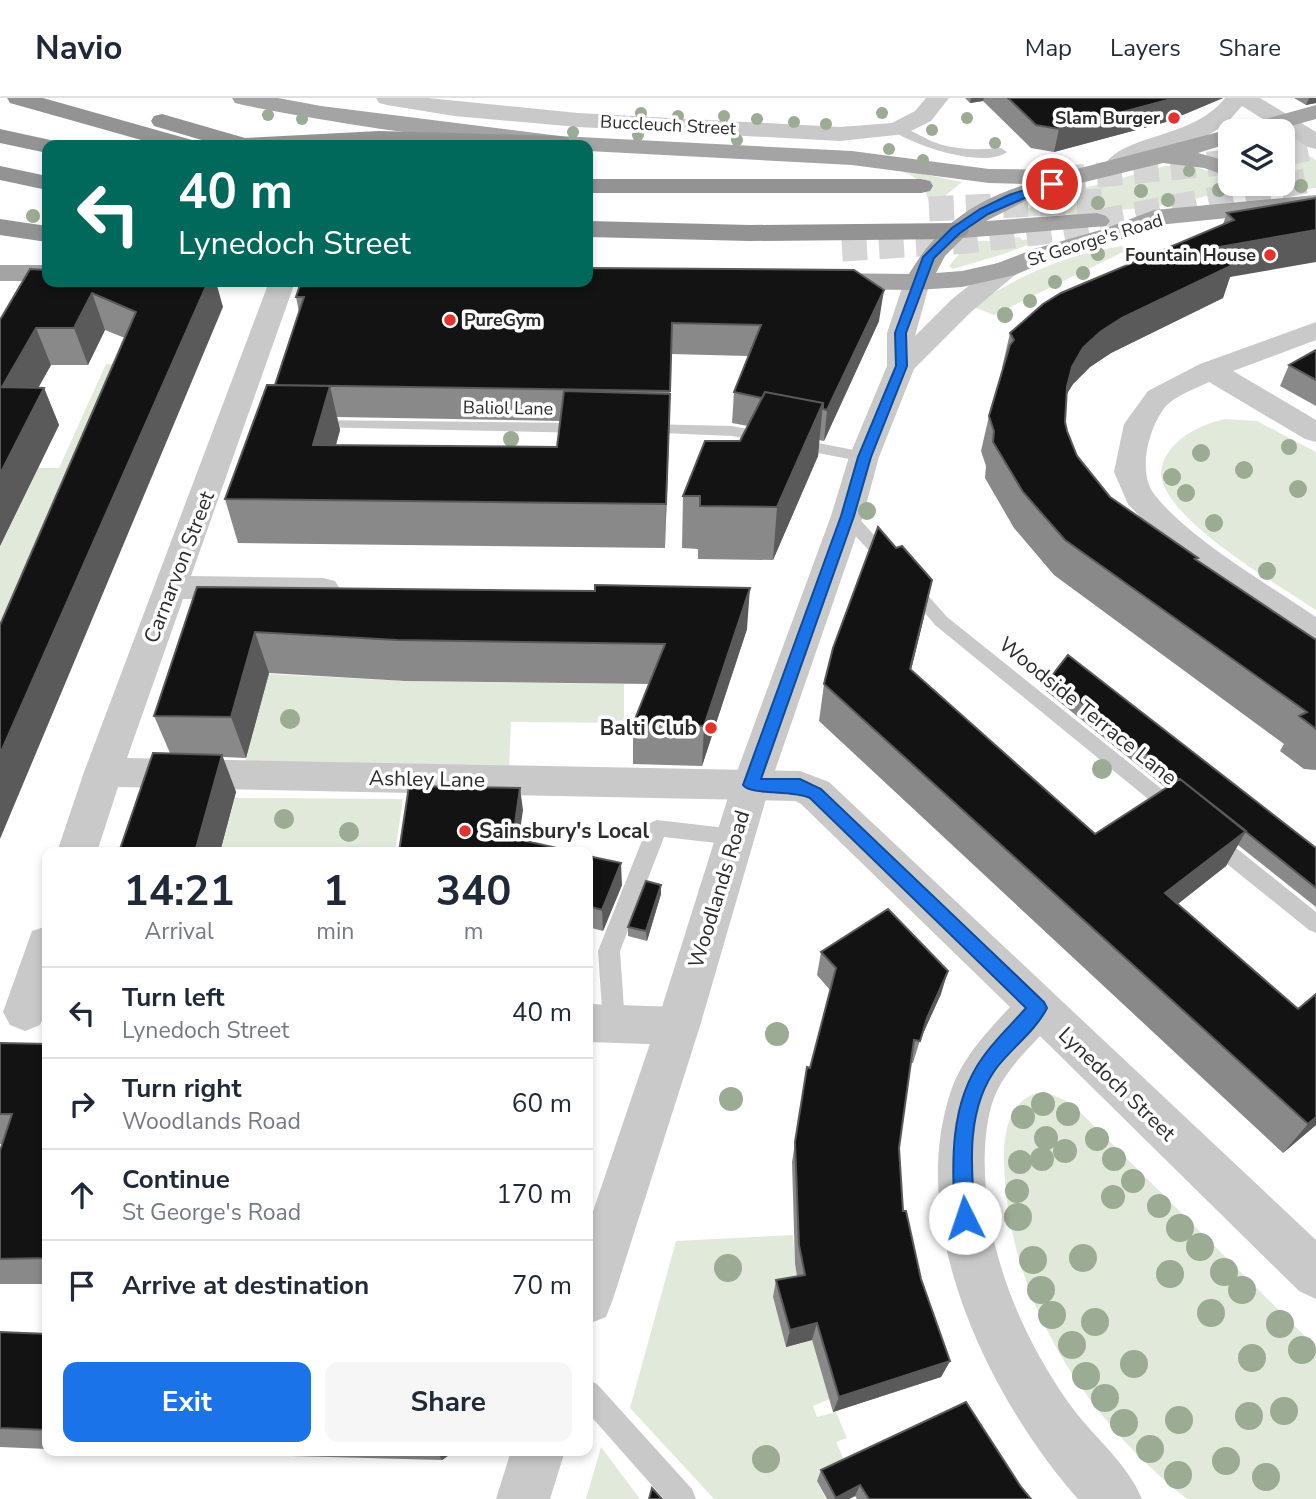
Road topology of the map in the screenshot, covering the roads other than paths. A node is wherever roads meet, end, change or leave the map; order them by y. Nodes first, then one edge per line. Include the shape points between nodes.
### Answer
1 (18, 98) edge
2 (243, 98) edge
3 (387, 98) edge
4 (938, 98) edge
5 (1237, 98) edge
6 (1244, 98) edge
7 (108, 101) dead end
8 (1315, 113) edge
9 (1278, 119) edge
10 (1290, 119) edge
11 (897, 129) junction
12 (1295, 129) edge
13 (0, 136) edge
14 (166, 140) edge
15 (226, 140) edge
16 (325, 140) edge
17 (493, 140) edge
18 (536, 140) edge
19 (1218, 140) edge
20 (1316, 142) edge
21 (42, 145) edge
22 (593, 145) edge
23 (1001, 152) dead end
24 (1156, 158) junction
25 (0, 161) edge
26 (1117, 164) junction
27 (1218, 166) edge
28 (42, 169) edge
29 (0, 173) edge
30 (1072, 177) junction
31 (593, 180) edge
32 (42, 182) edge
33 (593, 186) edge
34 (711, 187) junction
35 (0, 190) edge
36 (42, 196) edge
37 (1238, 196) edge
38 (1316, 202) edge
39 (593, 208) edge
40 (1220, 211) junction
41 (928, 218) junction
42 (1154, 218) junction
43 (0, 227) edge
44 (593, 229) edge
45 (956, 231) junction
46 (42, 233) edge
47 (593, 248) edge
48 (842, 249) tunnel mouth
49 (1006, 269) junction
50 (0, 273) edge
51 (37, 280) edge
52 (790, 281) edge
53 (917, 282) junction
54 (280, 287) edge
55 (1316, 330) edge
56 (901, 366) junction
57 (1210, 370) junction
58 (303, 423) edge
59 (607, 429) edge
60 (635, 429) edge
61 (1316, 433) edge
62 (864, 457) junction
63 (848, 516) junction
64 (171, 587) junction
65 (351, 590) edge
66 (1316, 634) edge
67 (103, 772) junction
68 (751, 785) junction
69 (733, 837) junction
70 (79, 847) edge
71 (1316, 924) edge
72 (42, 959) edge
73 (1038, 1008) junction
74 (24, 1012) edge
75 (601, 1023) edge
76 (678, 1026) junction
77 (1311, 1259) edge
78 (593, 1283) edge
79 (593, 1399) edge
80 (536, 1456) edge
81 (523, 1499) edge
82 (682, 1499) edge
83 (1115, 1499) edge

1 - 14 highway
2 - 18 main road via 321,113
3 - 11 street, Buccleuch Street via 592,121 840,134
4 - 11 street, Buccleuch Street via 923,116
5 - 26 street via 1226,114 1204,130 1144,149
6 - 9 street
7 - 15 highway
8 - 10 main road
11 - 23 lane via 958,154
12 - 20 street
13 - 21 highway
16 - 17 highway
19 - 24 main road
22 - 30 main road via 852,158 989,176
24 - 26 main road
24 - 27 main road via 1199,160
25 - 28 highway
26 - 30 main road
29 - 32 highway
30 - 45 main road via 1013,197
31 - 34 highway
33 - 34 highway
34 - 41 highway
35 - 36 highway
37 - 40 main road
38 - 40 main road, St George's Road
39 - 41 highway
40 - 42 main road, St George's Road
41 - 44 highway via 750,233
41 - 45 main road
41 - 53 main road
42 - 45 main road
42 - 49 main road, St George's Road
43 - 46 highway
47 - 48 highway
49 - 53 main road, St George's Road via 962,279
49 - 56 street
50 - 51 main road
52 - 53 main road, St George's Road
53 - 56 street, Woodlands Road via 901,333
54 - 64 street, Carnarvon Street via 240,422
55 - 57 street
56 - 62 street, Woodlands Road
57 - 61 street
57 - 66 street via 1158,397 1139,424 1129,472 1139,497 1179,538
58 - 59 lane, Baliol Lane
60 - 62 lane via 732,431
62 - 63 street, Woodlands Road
63 - 68 street, Woodlands Road
63 - 71 lane, Woodside Terrace Lane via 941,621
64 - 65 street
64 - 67 street, Carnarvon Street
67 - 68 street, Ashley Lane
67 - 70 street, Carnarvon Street
68 - 69 street, Woodlands Road
68 - 73 street, Lynedoch Street via 800,786 815,793
69 - 75 lane via 657,828 608,951
69 - 76 street, Woodlands Road
72 - 74 street
73 - 77 street, Lynedoch Street
73 - 83 street via 990,1062 974,1089 966,1113 962,1167 965,1218 976,1268 1015,1363 1044,1413
75 - 76 street
76 - 78 street, Woodlands Road
79 - 82 lane
80 - 81 street

